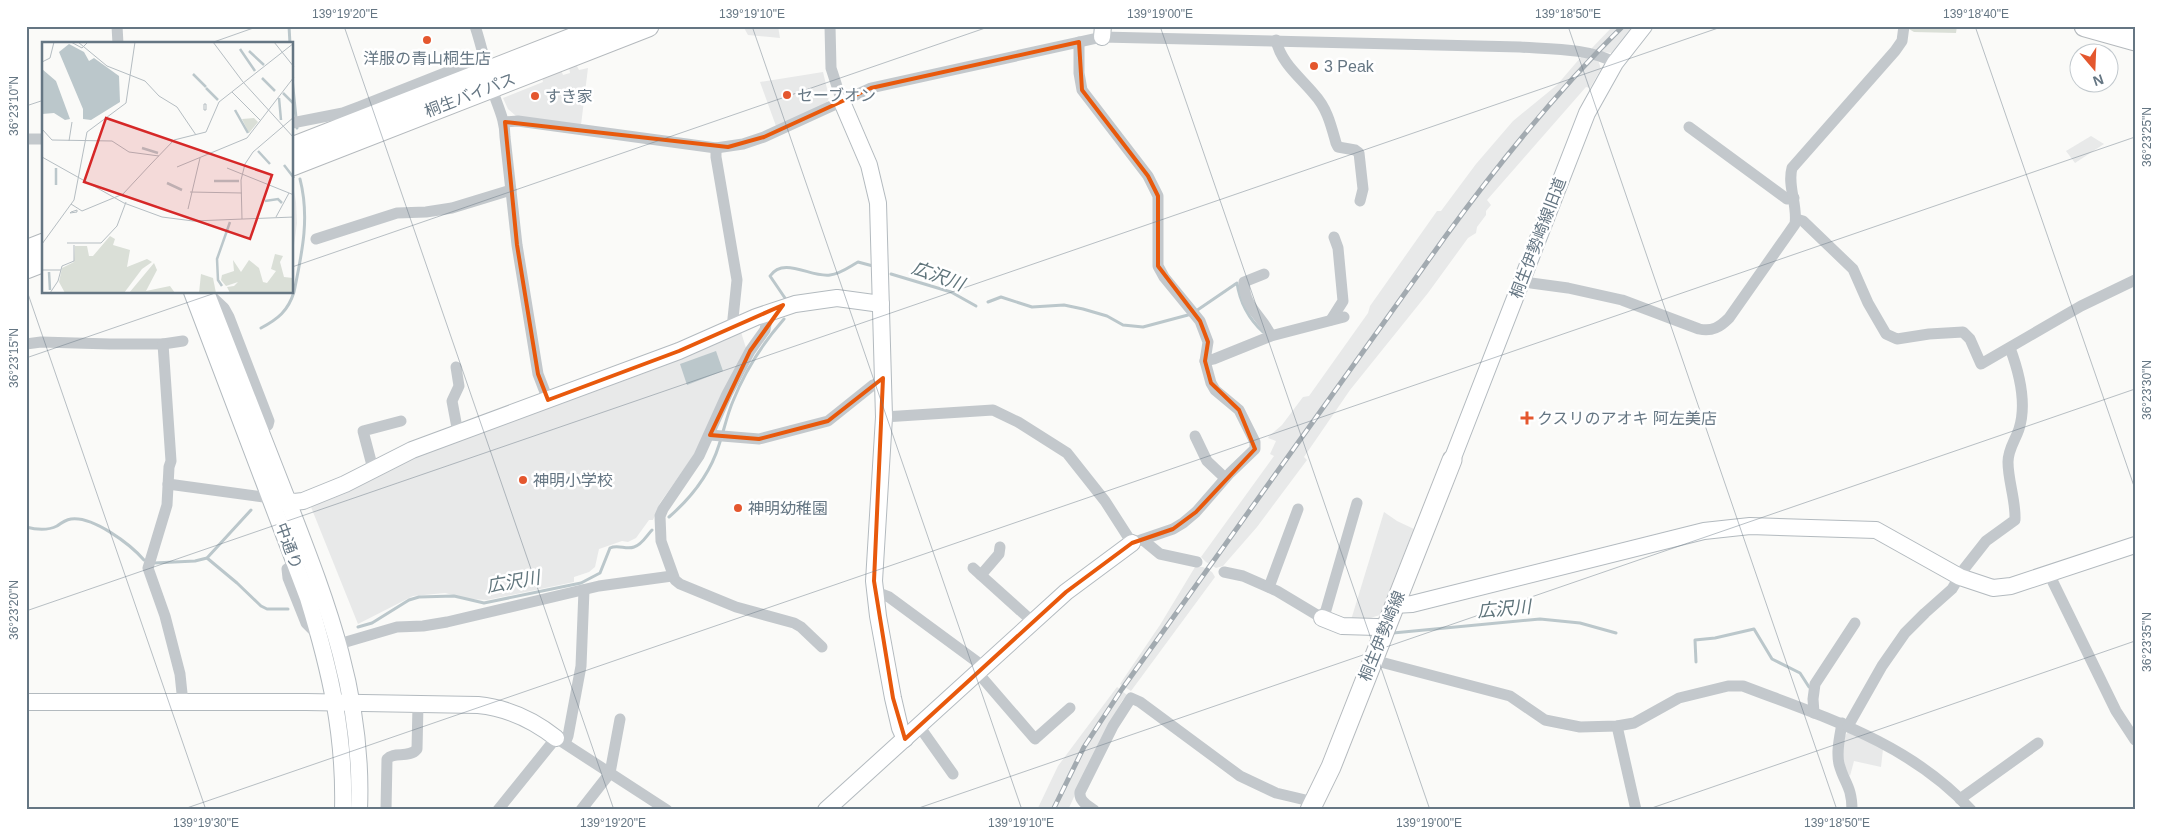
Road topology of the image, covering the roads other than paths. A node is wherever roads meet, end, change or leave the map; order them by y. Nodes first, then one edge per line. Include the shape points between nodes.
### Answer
1 (117, 26) edge
2 (474, 26) edge
3 (606, 26) edge
4 (648, 26) edge
5 (830, 26) edge
6 (1644, 26) edge
7 (1904, 26) edge
8 (2085, 26) edge
9 (1102, 32) edge
10 (1276, 40) junction
11 (2135, 40) edge
12 (118, 42) edge
13 (1079, 42) junction
14 (1615, 62) junction
15 (488, 71) junction
16 (842, 102) junction
17 (297, 122) edge
18 (505, 122) junction
19 (1689, 128) dead end
20 (26, 139) edge
21 (42, 140) edge
22 (294, 147) edge
23 (716, 148) junction
24 (294, 164) edge
25 (511, 190) junction
26 (1794, 198) junction
27 (1360, 201) dead end
28 (1796, 219) junction
29 (1334, 237) dead end
30 (316, 239) dead end
31 (42, 245) edge
32 (26, 251) edge
33 (42, 262) edge
34 (26, 268) edge
35 (1264, 274) dead end
36 (1521, 279) junction
37 (2135, 280) edge
38 (193, 294) edge
39 (208, 294) edge
40 (881, 304) junction
41 (768, 312) junction
42 (1344, 317) dead end
43 (1331, 320) junction
44 (732, 328) junction
45 (1271, 336) junction
46 (183, 341) dead end
47 (26, 344) edge
48 (163, 344) junction
49 (2010, 348) junction
50 (1205, 361) junction
51 (456, 367) dead end
52 (883, 381) junction
53 (548, 400) junction
54 (884, 417) junction
55 (401, 421) dead end
56 (458, 434) junction
57 (719, 436) junction
58 (1194, 436) dead end
59 (1452, 460) joint
60 (373, 469) junction
61 (1225, 478) junction
62 (168, 484) junction
63 (271, 498) junction
64 (287, 501) junction
65 (1357, 503) dead end
66 (1298, 509) dead end
67 (1138, 542) junction
68 (2135, 545) edge
69 (1000, 547) dead end
70 (1197, 562) dead end
71 (1224, 572) dead end
72 (2049, 574) junction
73 (672, 576) junction
74 (1960, 577) junction
75 (1269, 587) junction
76 (584, 590) junction
77 (876, 592) junction
78 (1394, 605) junction
79 (1322, 618) junction
80 (1033, 622) junction
81 (1855, 622) dead end
82 (1384, 630) junction
83 (339, 644) junction
84 (822, 647) dead end
85 (1373, 660) junction
86 (981, 670) junction
87 (26, 702) edge
88 (336, 702) junction
89 (183, 703) junction
90 (353, 703) junction
91 (418, 705) junction
92 (1070, 708) dead end
93 (1814, 713) junction
94 (620, 719) dead end
95 (1845, 725) junction
96 (920, 726) junction
97 (1617, 726) junction
98 (904, 739) junction
99 (560, 740) junction
100 (2135, 740) edge
101 (2038, 743) dead end
102 (610, 773) junction
103 (953, 774) dead end
104 (1960, 798) junction
105 (1312, 806) edge
106 (662, 808) edge
107 (343, 810) edge
108 (359, 810) edge
109 (386, 810) edge
110 (498, 810) edge
111 (580, 810) edge
112 (826, 810) edge
113 (1094, 810) edge
114 (1636, 810) edge
115 (1852, 810) edge
116 (1971, 810) edge

1 - 12 street
2 - 15 street
3 - 15 highway, 桐生バイパス
4 - 15 highway, 桐生バイパス
5 - 16 street via 831,68
6 - 14 street, 桐生伊勢崎線旧道
7 - 26 street via 1902,41 1792,168
8 - 11 highway
9 - 10 street
9 - 13 street
10 - 14 street via 1520,47 1580,53
10 - 27 street via 1295,75 1326,111 1338,147 1355,150 1359,154 1363,189
13 - 16 street via 881,86
13 - 50 street via 1082,90 1148,176 1158,196 1158,266 1200,321 1208,342
14 - 36 street, 桐生伊勢崎線旧道 via 1587,113
15 - 17 street
15 - 18 street
15 - 22 highway, 桐生バイパス
15 - 24 highway, 桐生バイパス
16 - 23 street via 764,137
16 - 40 street via 876,189
18 - 23 street via 518,121
18 - 25 street
19 - 26 street via 1787,199
20 - 21 street
23 - 44 street via 738,280
25 - 30 street via 452,208 397,213
25 - 53 street via 538,374
26 - 28 street
28 - 36 street via 1729,318 1710,331 1622,300
28 - 49 street via 1803,221 1853,269 1886,334 1897,339 1964,332 1980,364
29 - 43 street via 1338,248 1342,301
31 - 32 highway
33 - 34 highway
35 - 45 street via 1244,282 1244,290 1248,304 1268,327
36 - 59 street, 桐生伊勢崎線旧道
37 - 49 street via 2081,306
38 - 63 street, 中通り
39 - 64 street, 中通り
40 - 41 street via 823,299
40 - 52 street
41 - 44 street
41 - 57 street via 765,330 727,394
42 - 43 street
43 - 45 street
44 - 53 street
45 - 50 street
46 - 48 street
47 - 48 street
48 - 62 street via 171,450
49 - 74 street via 2018,372 2022,409 2020,428 2008,462 2014,520 1986,541
50 - 61 street via 1215,390 1239,410 1256,446
51 - 56 street via 460,386 452,401
52 - 54 street
52 - 57 street via 873,385 828,421 759,440
53 - 56 street
54 - 67 street via 993,410 1018,422 1066,453
54 - 77 street via 875,553
55 - 60 street via 363,431
56 - 60 street via 412,450
57 - 73 street via 699,456 660,516 661,540
58 - 61 street via 1207,461
59 - 78 main road, 桐生伊勢崎線
60 - 64 street via 303,501
61 - 67 street via 1183,523
62 - 63 street
62 - 89 street via 167,505 148,568 178,665
63 - 64 street
63 - 88 street, 中通り via 320,637
64 - 83 street, 中通り
65 - 79 street
66 - 75 street
67 - 70 street via 1160,554
67 - 80 street via 1066,592
68 - 72 street
69 - 80 street via 999,554 977,571
71 - 75 street
72 - 74 street via 1998,588 1982,586
72 - 100 street via 2116,711
73 - 76 street
73 - 84 street via 680,584 732,606 801,626
74 - 78 street via 1876,530 1750,526 1704,531 1412,604
74 - 95 street via 1952,589 1896,644
75 - 79 street
76 - 83 street via 447,622 397,627
76 - 99 street via 581,666 568,736
77 - 86 street via 889,597
77 - 98 street
78 - 82 main road, 桐生伊勢崎線
79 - 82 street via 1342,626
80 - 86 street
81 - 93 street via 1815,684
82 - 85 main road, 桐生伊勢崎線
83 - 90 street, 中通り
85 - 97 street via 1510,696 1545,720 1580,727
85 - 105 main road, 桐生伊勢崎線
86 - 92 street via 1035,739
86 - 96 street
87 - 89 street
88 - 89 street
88 - 90 street
88 - 107 street, 中通り via 343,766
90 - 91 street
90 - 108 street
91 - 99 street via 478,705 506,710 527,718
91 - 109 street via 417,749 412,754 387,759
93 - 95 street
93 - 97 street via 1743,686 1735,686 1674,700 1634,723
94 - 102 street
95 - 104 street via 1912,760
95 - 115 street via 1839,763 1850,788
96 - 98 street
96 - 103 street
97 - 114 street
98 - 112 street
99 - 102 street
99 - 110 street
101 - 104 street
102 - 106 street
102 - 111 street
104 - 116 street
105 - 113 street via 1240,776 1132,698 1113,726 1080,792 1083,802

